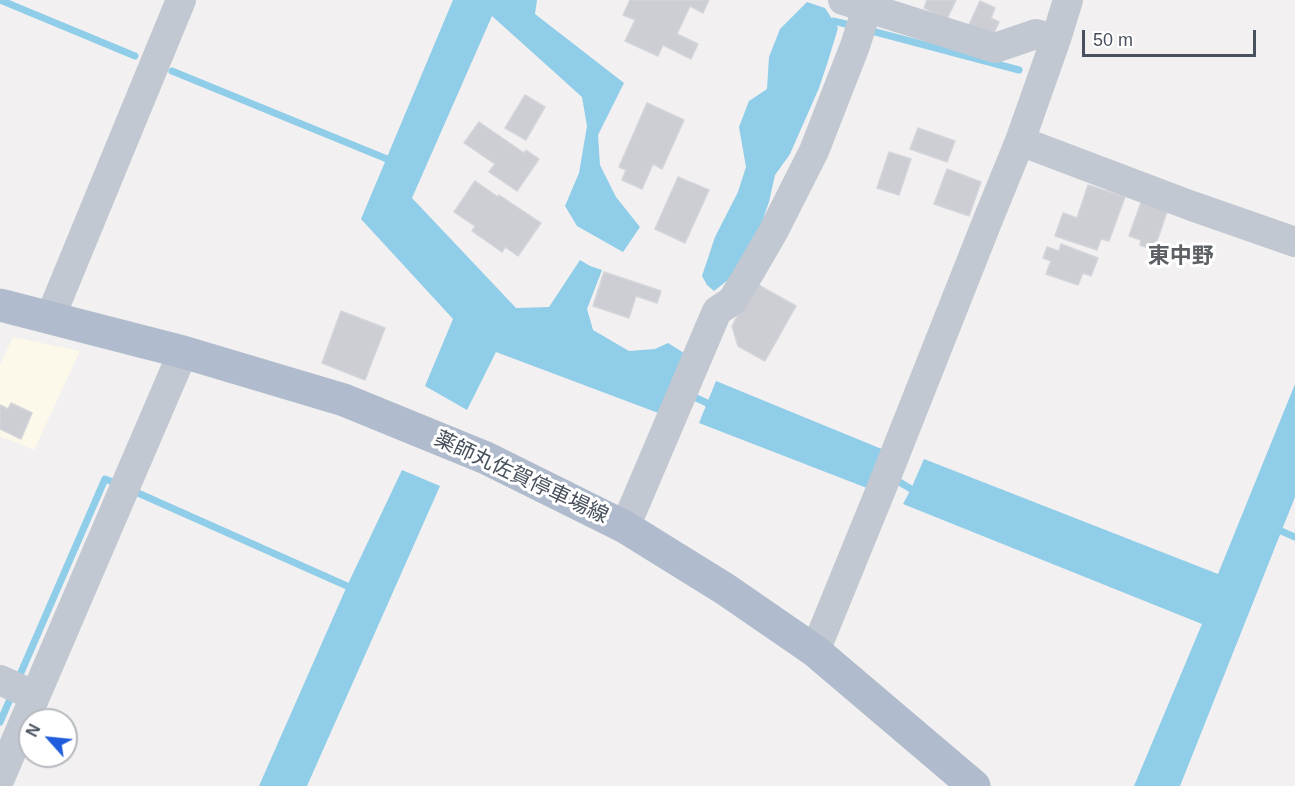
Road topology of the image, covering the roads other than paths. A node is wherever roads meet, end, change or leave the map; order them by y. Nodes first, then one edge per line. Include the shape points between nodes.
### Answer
1 (181, 0) edge
2 (1068, 0) edge
3 (855, 4) edge
4 (1056, 39) junction
5 (1020, 141) junction
6 (1295, 242) edge
7 (0, 305) edge
8 (50, 318) junction
9 (183, 352) junction
10 (625, 527) junction
11 (815, 651) junction
12 (0, 680) edge
13 (35, 696) junction
14 (0, 778) edge
15 (974, 786) edge

1 - 8 street
2 - 4 street
3 - 4 street via 995,48 1036,34
3 - 10 street via 855,46 814,151 748,275 732,301 717,311
4 - 5 street
5 - 6 street
5 - 11 street
7 - 8 main road, 薬師丸佐賀停車場線
8 - 9 main road, 薬師丸佐賀停車場線
9 - 10 main road, 薬師丸佐賀停車場線 via 345,400 486,458
9 - 13 street
10 - 11 main road, 薬師丸佐賀停車場線
11 - 15 main road, 薬師丸佐賀停車場線
12 - 13 street
13 - 14 street

